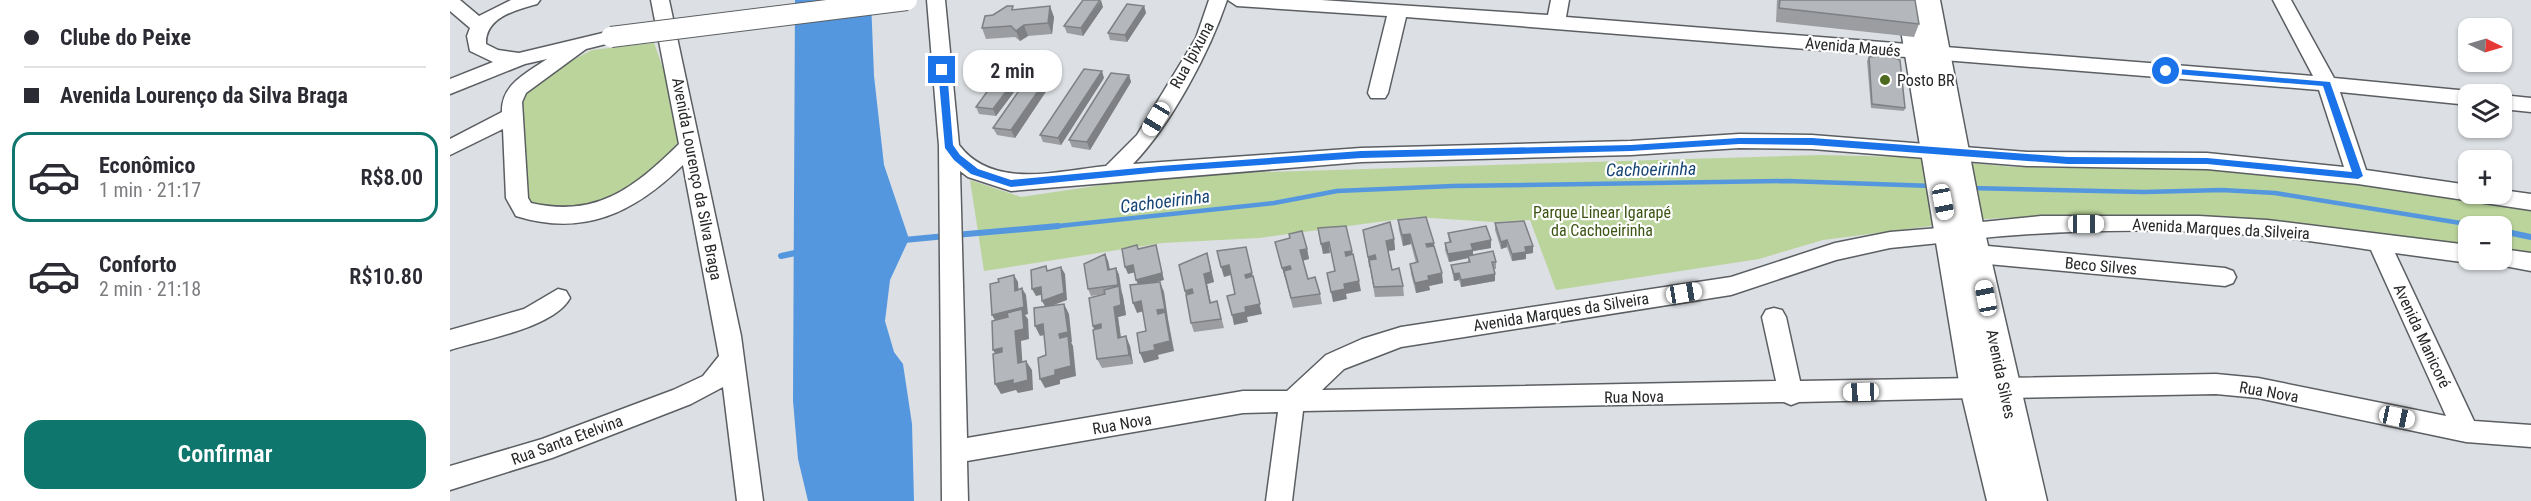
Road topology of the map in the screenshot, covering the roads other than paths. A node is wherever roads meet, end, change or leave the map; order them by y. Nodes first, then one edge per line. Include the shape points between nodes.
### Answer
1 (531, 0) edge
2 (660, 0) edge
3 (907, 0) edge
4 (936, 0) edge
5 (1218, 0) edge
6 (1238, 0) edge
7 (1560, 0) edge
8 (1908, 0) edge
9 (1928, 0) edge
10 (2282, 0) edge
11 (450, 1) edge
12 (1398, 11) junction
13 (1556, 22) junction
14 (480, 27) junction
15 (583, 42) junction
16 (1927, 53) junction
17 (519, 59) junction
18 (2327, 84) junction
19 (450, 87) edge
20 (1378, 93) dead end
21 (2458, 97) edge
22 (2512, 103) edge
23 (2531, 105) edge
24 (513, 116) junction
25 (1144, 140) junction
26 (691, 145) junction
27 (949, 146) junction
28 (450, 148) edge
29 (1945, 156) junction
30 (1160, 169) junction
31 (1111, 174) junction
32 (2358, 176) junction
33 (2458, 191) edge
34 (2512, 199) edge
35 (2531, 202) edge
36 (1963, 233) junction
37 (2378, 241) junction
38 (2458, 252) edge
39 (2512, 259) edge
40 (2531, 262) edge
41 (2226, 277) dead end
42 (558, 298) dead end
43 (1774, 317) dead end
44 (450, 340) edge
45 (731, 359) junction
46 (1990, 388) junction
47 (1791, 394) junction
48 (1292, 402) junction
49 (2466, 431) junction
50 (2531, 436) edge
51 (953, 452) junction
52 (450, 478) edge
53 (750, 501) edge
54 (955, 501) edge
55 (1279, 501) edge
56 (2004, 501) edge
57 (2030, 501) edge

1 - 14 street via 506,8
2 - 26 street, Avenida Lourenço da Silva Braga
3 - 15 street, bridge
4 - 27 street
5 - 25 street, Rua Ipixuna via 1204,38
6 - 12 street, Avenida Maués
7 - 13 street
8 - 16 main road, Avenida Silves
9 - 16 main road, Avenida Silves
10 - 18 street
11 - 14 street
12 - 13 street, Avenida Maués
12 - 20 street
13 - 16 street, Avenida Maués
14 - 17 street via 475,37 477,47 494,56
15 - 17 street
15 - 24 street via 518,89 512,102
16 - 18 street, Avenida Maués
16 - 29 main road, Avenida Silves
17 - 19 street
18 - 21 street, Avenida Maués
18 - 32 street
22 - 23 street
24 - 26 street via 517,198 524,210 544,217 605,211 634,196
24 - 28 street
25 - 30 street
25 - 31 street, Rua Ipixuna
26 - 45 street, Avenida Lourenço da Silva Braga
27 - 31 street via 975,172 1011,183
27 - 51 street
29 - 30 street via 1812,142 1739,141 1361,155
29 - 32 street via 2207,161
29 - 36 main road, Avenida Silves
30 - 31 street
32 - 33 street
34 - 35 street
36 - 37 street, Avenida Marques da Silveira via 2042,224 2199,224
36 - 41 street, Beco Silves
36 - 46 main road, Avenida Silves
36 - 48 street, Avenida Marques da Silveira via 1890,240 1835,252 1731,286 1401,337 1335,362
37 - 38 street, Avenida Marques da Silveira
37 - 49 street, Avenida Manicoré
39 - 40 street
42 - 44 street via 523,319
43 - 47 street
45 - 52 street, Rua Santa Etelvina via 712,384 682,397 543,450
45 - 53 street, Avenida Lourenço da Silva Braga
46 - 47 street, Rua Nova
46 - 49 street, Rua Nova via 2216,384 2258,388
46 - 56 main road, Avenida Silves
46 - 57 main road, Avenida Silves
47 - 48 street, Rua Nova
48 - 51 street, Rua Nova via 1243,402
48 - 55 street
49 - 50 street, Rua Nova
51 - 54 street

